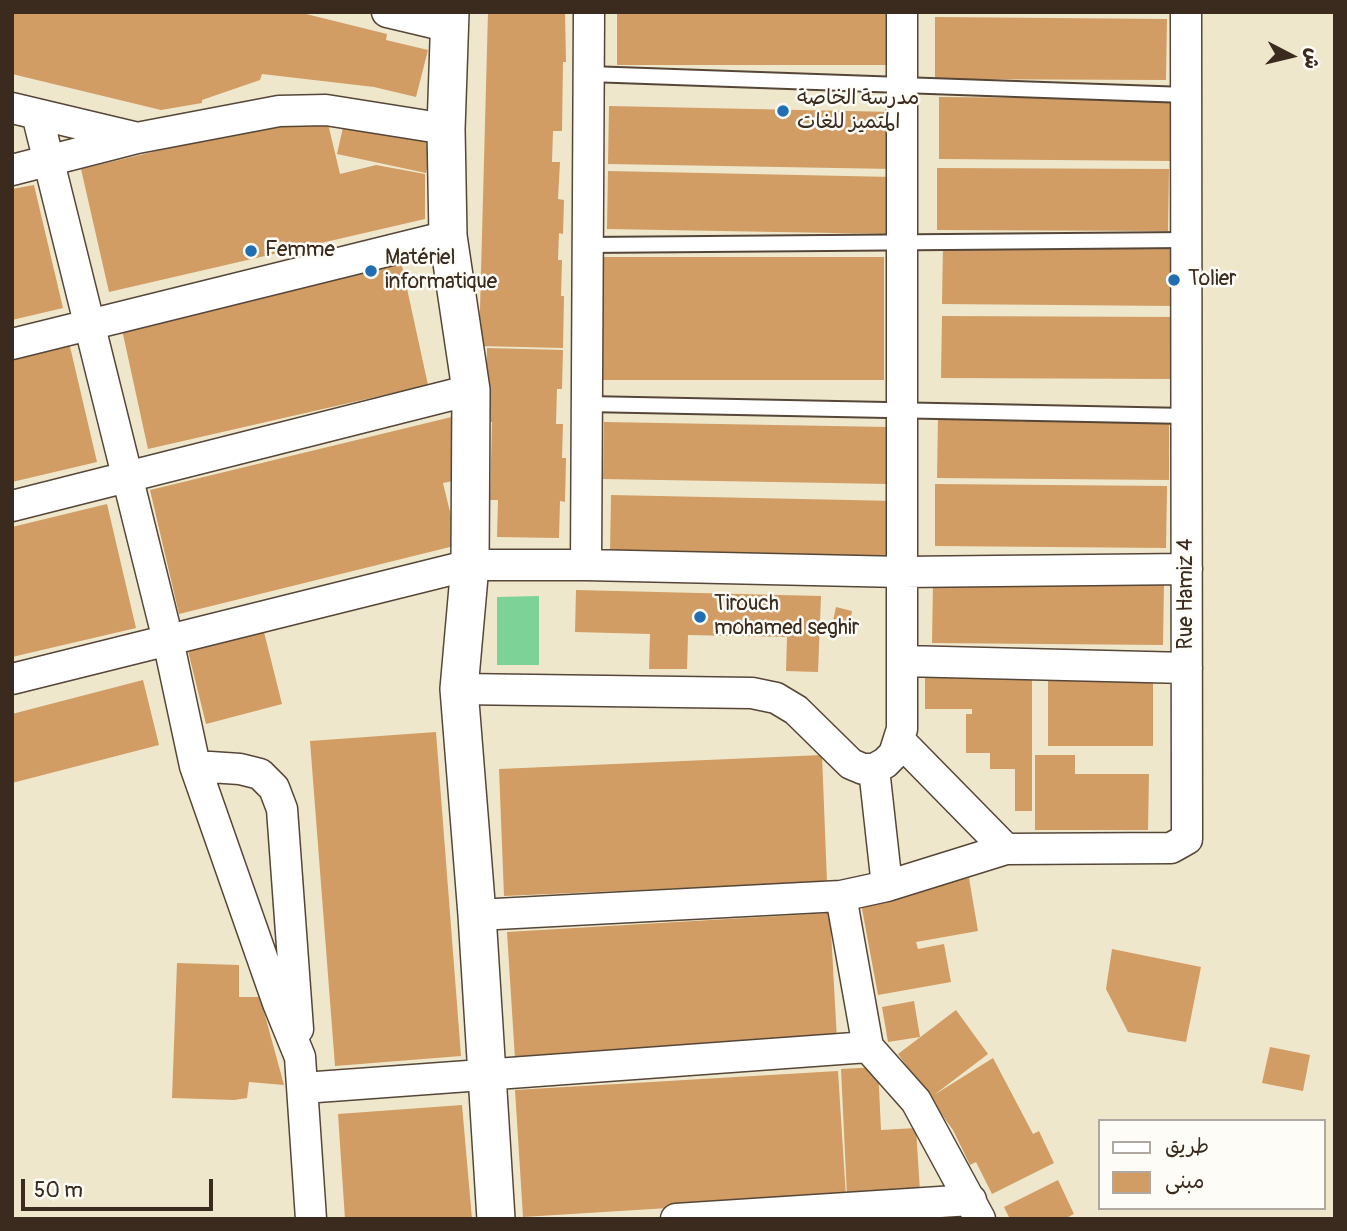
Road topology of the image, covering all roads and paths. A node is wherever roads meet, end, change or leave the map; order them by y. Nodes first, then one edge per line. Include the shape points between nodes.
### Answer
1 (387, 12) edge
2 (589, 12) edge
3 (902, 12) edge
4 (1186, 12) edge
5 (450, 20) edge
6 (589, 74) junction
7 (902, 85) junction
8 (1186, 95) junction
9 (25, 111) edge
10 (446, 129) junction
11 (137, 138) junction
12 (49, 161) junction
13 (12, 170) edge
14 (449, 236) junction
15 (1186, 240) junction
16 (902, 243) junction
17 (587, 245) junction
18 (91, 326) junction
19 (12, 344) edge
20 (471, 390) junction
21 (587, 404) junction
22 (902, 410) junction
23 (1187, 416) junction
24 (127, 478) junction
25 (12, 506) edge
26 (470, 565) junction
27 (586, 565) junction
28 (1187, 569) junction
29 (902, 572) junction
30 (168, 640) junction
31 (903, 660) junction
32 (1187, 668) junction
33 (12, 680) edge
34 (459, 689) junction
35 (900, 741) junction
36 (195, 766) junction
37 (874, 769) junction
38 (1006, 849) junction
39 (887, 886) junction
40 (841, 896) junction
41 (478, 915) junction
42 (869, 1047) junction
43 (300, 1058) junction
44 (488, 1075) junction
45 (303, 1088) junction
46 (976, 1210) edge
47 (311, 1219) edge
48 (496, 1219) edge
49 (676, 1219) edge

1 - 5 street
2 - 6 street
3 - 7 street
4 - 8 street, Rue Hamiz 4
5 - 10 street
6 - 7 lane
6 - 17 street
7 - 8 lane
7 - 16 street
8 - 15 street, Rue Hamiz 4
9 - 11 street
9 - 12 street
10 - 11 street via 326,110 279,111
10 - 14 street
11 - 12 street
12 - 13 street
12 - 18 street
14 - 18 street
14 - 20 street
15 - 16 lane
15 - 23 street, Rue Hamiz 4
16 - 17 lane
16 - 22 street
17 - 21 street
18 - 19 street
18 - 24 street
20 - 24 street
20 - 26 street
21 - 22 lane
21 - 27 street
22 - 23 lane
22 - 29 street
23 - 28 street, Rue Hamiz 4
24 - 25 street
24 - 30 street
26 - 27 street
26 - 30 street
26 - 34 street
27 - 29 street
28 - 29 street
28 - 32 street, Rue Hamiz 4
29 - 31 street
30 - 33 street
30 - 36 street
31 - 32 street
31 - 35 street
32 - 38 street, Rue Hamiz 4 via 1187,839 1171,848
34 - 37 street via 752,693 776,698 796,710 851,764
34 - 41 street
35 - 37 street via 885,764
35 - 38 street
36 - 43 street
36 - 43 street via 260,774 274,788 282,809
37 - 39 street
38 - 39 street
39 - 40 street
40 - 41 street
40 - 42 street
41 - 44 street
42 - 44 street
42 - 46 street via 916,1101
43 - 45 street
44 - 45 street
44 - 48 street
45 - 47 street
46 - 49 street

